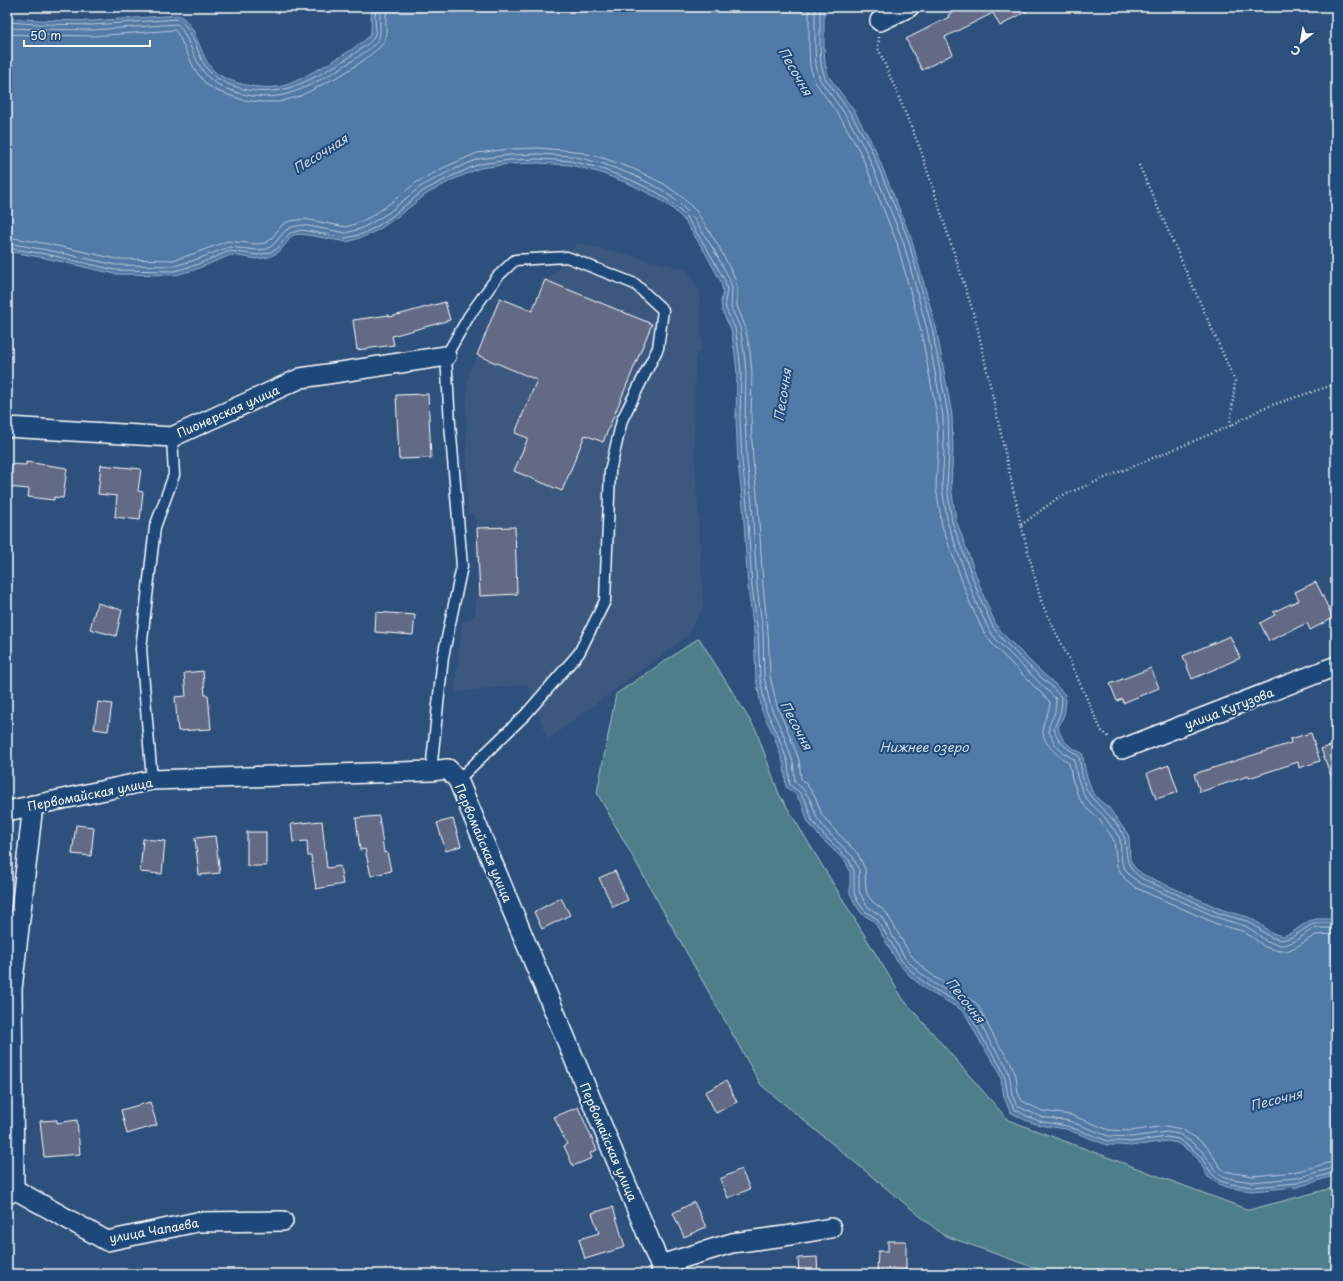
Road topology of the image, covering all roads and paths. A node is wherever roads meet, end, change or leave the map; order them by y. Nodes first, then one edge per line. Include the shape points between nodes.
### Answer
1 (909, 7) edge
2 (880, 21) joint
3 (1139, 165) dead end
4 (446, 356) junction
5 (1336, 384) edge
6 (1230, 426) junction
7 (7, 427) edge
8 (172, 437) junction
9 (1021, 525) junction
10 (1336, 666) edge
11 (1122, 749) joint
12 (432, 771) junction
13 (152, 780) junction
14 (458, 780) junction
15 (33, 805) junction
16 (7, 811) edge
17 (11, 1192) edge
18 (283, 1221) dead end
19 (831, 1228) dead end
20 (661, 1269) edge

1 - 2 street
2 - 9 path via 878,48 920,148 976,320
3 - 6 path via 1235,381
4 - 8 street, Пионерская улица via 301,378
4 - 12 lane via 462,566 443,657
4 - 14 lane via 469,316 493,282 516,260 567,256 635,284 663,310 658,348 622,420 610,471 605,601 579,652 526,714
5 - 6 path via 1263,408
6 - 9 path via 1059,497
7 - 8 street, Пионерская улица
8 - 13 lane via 174,475 155,527 141,649
9 - 11 path via 1042,604 1101,730
10 - 11 street, улица Кутузова
12 - 13 street, Первомайская улица
12 - 14 street, Первомайская улица via 448,768
13 - 15 street, Первомайская улица
14 - 20 street, Первомайская улица
15 - 16 street, Первомайская улица
15 - 17 street, улица Чапаева via 12,989
17 - 18 street, улица Чапаева via 107,1240 198,1222
19 - 20 street, Первомайская улица via 732,1243

